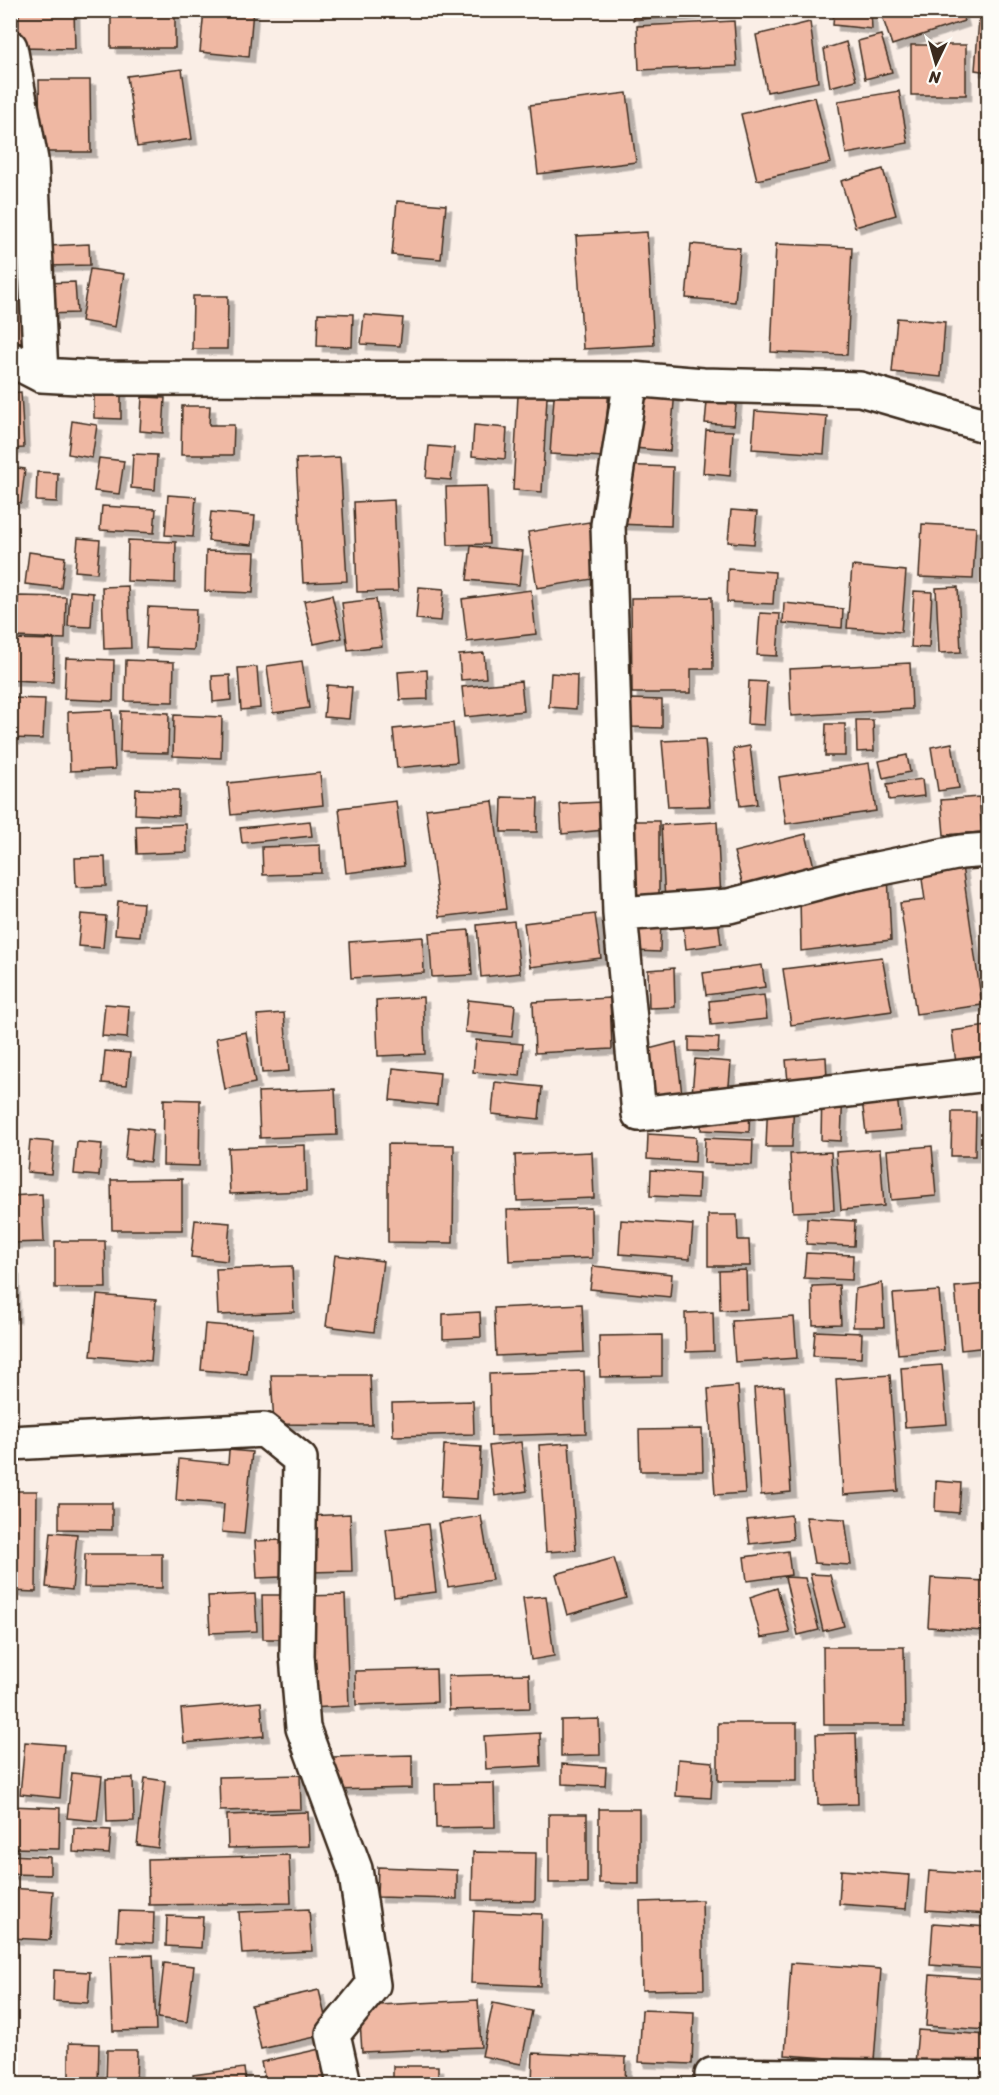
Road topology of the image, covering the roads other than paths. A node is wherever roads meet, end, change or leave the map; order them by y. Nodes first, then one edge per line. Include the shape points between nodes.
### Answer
1 (10, 47) edge
2 (10, 359) edge
3 (41, 375) junction
4 (630, 380) junction
5 (988, 426) edge
6 (988, 850) edge
7 (620, 914) junction
8 (988, 1074) edge
9 (10, 1443) edge
10 (712, 2076) dead end
11 (988, 2078) edge
12 (344, 2085) edge

1 - 3 street via 31,160
2 - 3 street
3 - 4 street
4 - 5 street via 860,389
4 - 7 street via 608,525
6 - 7 street via 847,875 729,906
7 - 8 street via 639,1114
9 - 12 street via 264,1430 300,1459 297,1656 303,1728 355,1869 373,1985 333,2034
10 - 11 street

